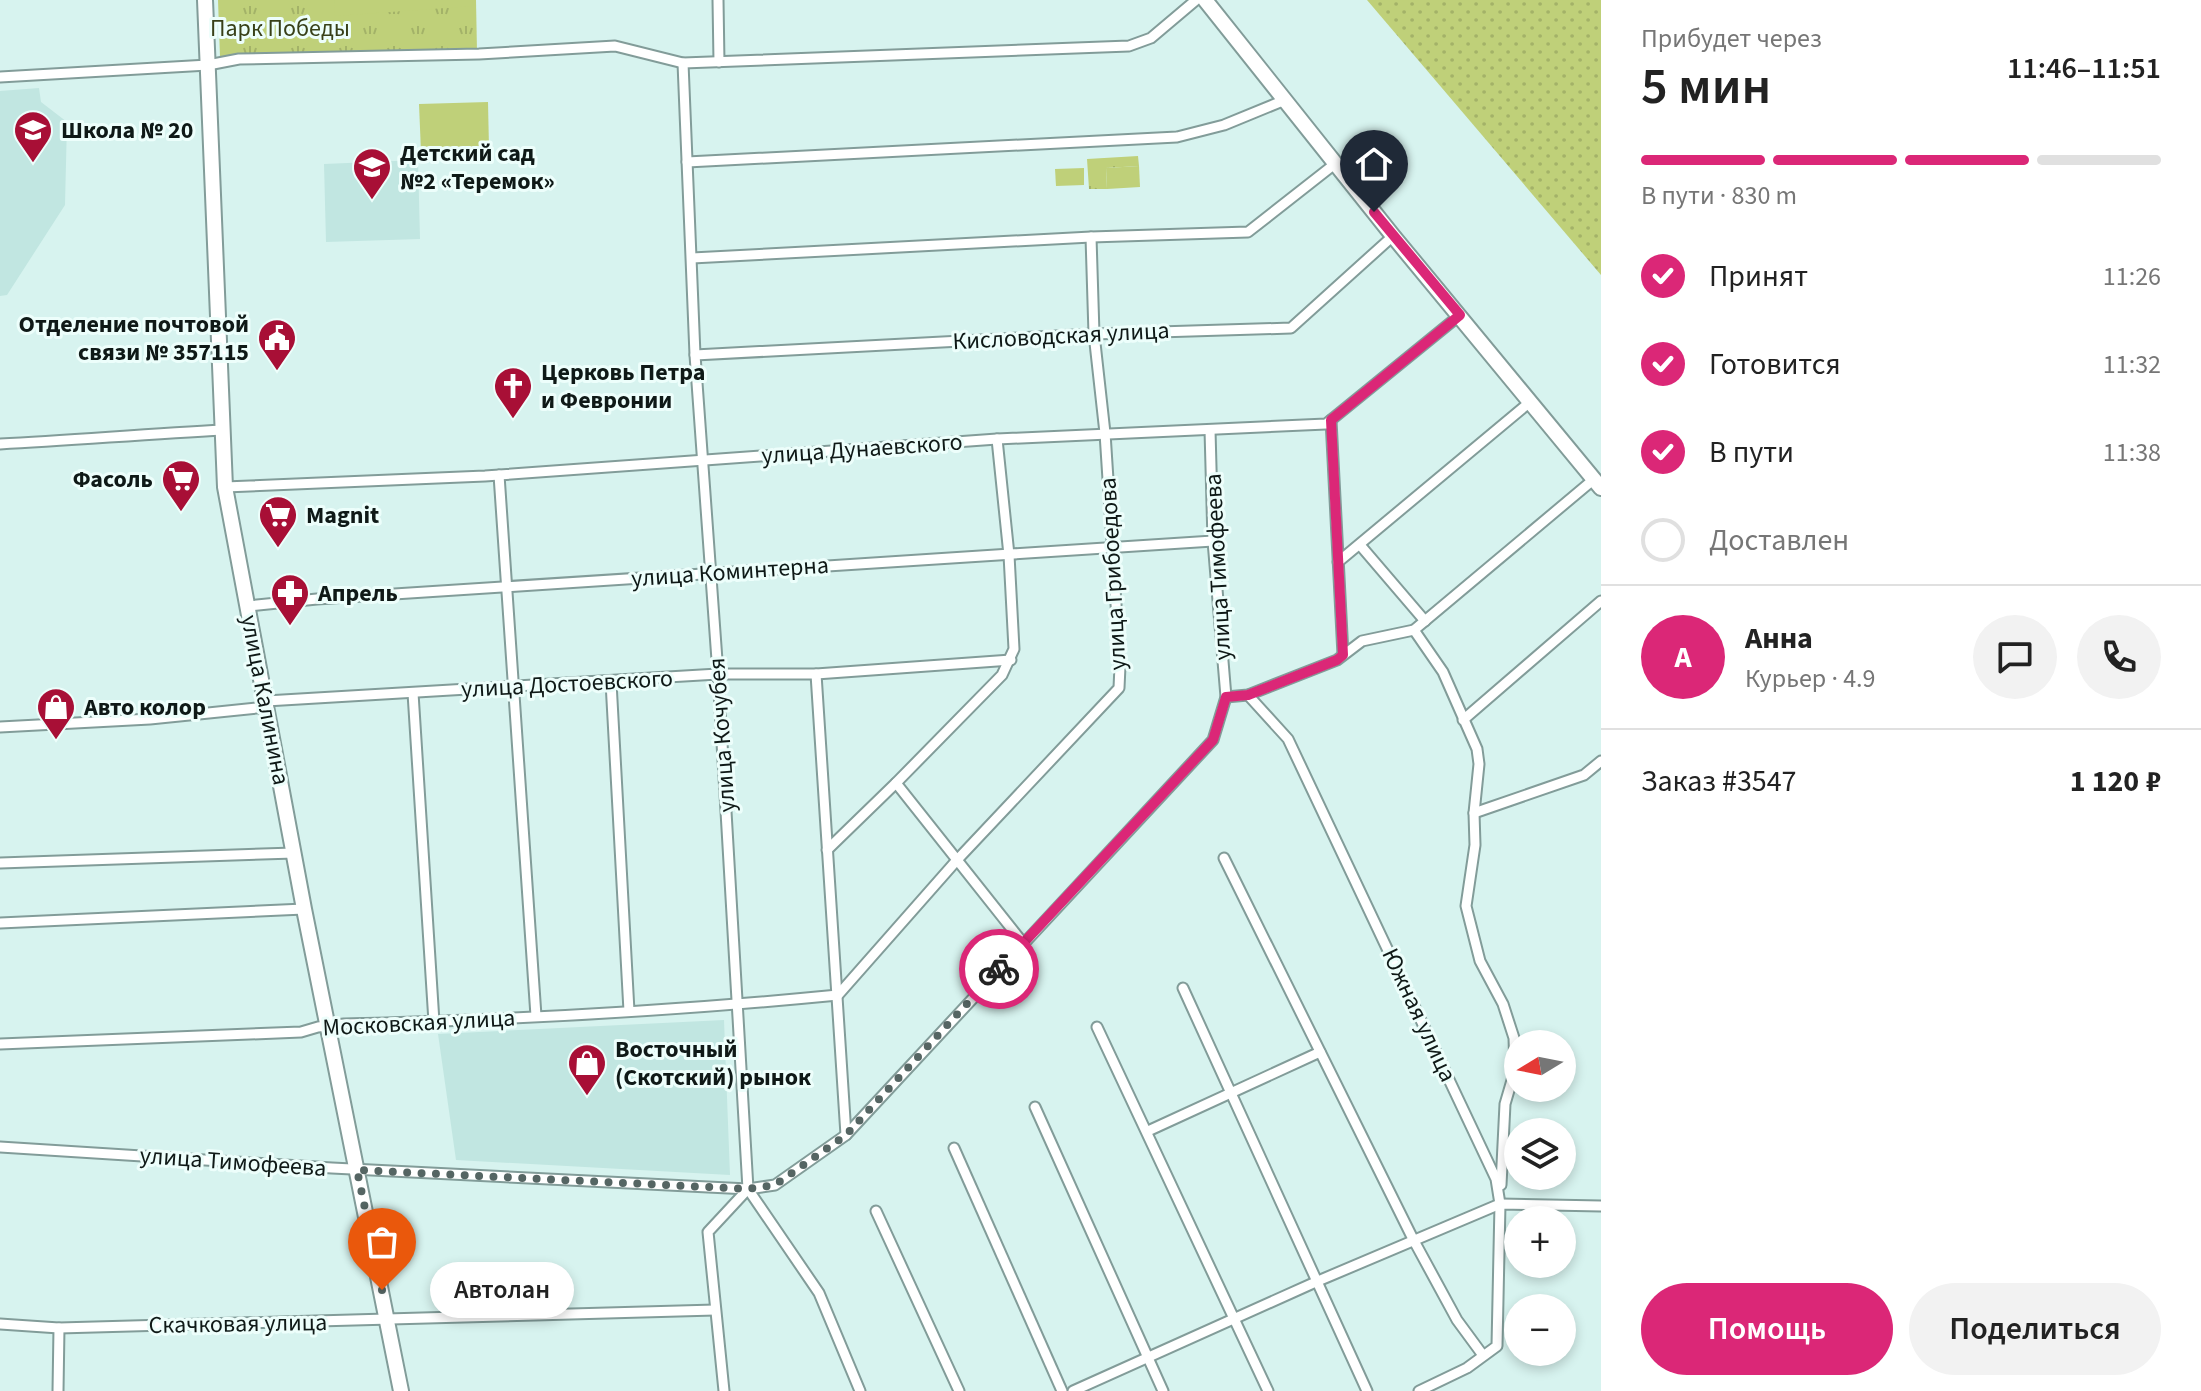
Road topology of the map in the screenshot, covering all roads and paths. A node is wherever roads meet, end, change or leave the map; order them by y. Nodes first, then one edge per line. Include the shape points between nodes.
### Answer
1 (205, 0) edge
2 (718, 0) edge
3 (1196, 0) edge
4 (1205, 0) edge
5 (719, 62) junction
6 (683, 63) junction
7 (208, 65) junction
8 (0, 77) edge
9 (1285, 100) junction
10 (687, 162) junction
11 (1336, 163) junction
12 (1393, 236) junction
13 (1091, 237) junction
14 (692, 258) junction
15 (1460, 315) junction
16 (1094, 334) junction
17 (695, 355) junction
18 (1530, 402) junction
19 (1331, 420) junction
20 (223, 430) junction
21 (1210, 430) junction
22 (1105, 433) junction
23 (997, 439) junction
24 (0, 444) edge
25 (702, 461) junction
26 (499, 475) junction
27 (1597, 484) edge
28 (225, 487) junction
29 (1213, 541) junction
30 (1360, 545) junction
31 (1111, 547) junction
32 (1009, 555) junction
33 (1338, 562) junction
34 (711, 573) junction
35 (507, 587) junction
36 (1601, 601) edge
37 (248, 606) junction
38 (1425, 621) junction
39 (1414, 630) junction
40 (1343, 655) junction
41 (1011, 660) junction
42 (718, 674) junction
43 (816, 674) junction
44 (611, 682) junction
45 (513, 688) junction
46 (413, 693) junction
47 (1248, 695) junction
48 (1226, 697) junction
49 (266, 704) junction
50 (1463, 720) junction
51 (0, 727) edge
52 (1601, 761) edge
53 (896, 783) junction
54 (1474, 813) junction
55 (827, 850) junction
56 (294, 853) junction
57 (1224, 858) dead end
58 (957, 860) junction
59 (0, 863) edge
60 (304, 909) junction
61 (0, 923) edge
62 (1023, 943) junction
63 (1183, 988) dead end
64 (838, 995) junction
65 (739, 1005) junction
66 (629, 1011) junction
67 (536, 1016) junction
68 (434, 1022) junction
69 (329, 1027) junction
70 (1097, 1027) dead end
71 (0, 1044) edge
72 (1320, 1052) junction
73 (1231, 1092) junction
74 (1035, 1107) dead end
75 (1148, 1131) junction
76 (846, 1135) junction
77 (0, 1147) edge
78 (954, 1148) dead end
79 (357, 1170) junction
80 (748, 1189) junction
81 (1500, 1204) junction
82 (1601, 1206) edge
83 (876, 1211) dead end
84 (1413, 1239) junction
85 (1318, 1281) junction
86 (715, 1310) junction
87 (1234, 1319) junction
88 (388, 1320) junction
89 (0, 1324) edge
90 (59, 1328) junction
91 (1482, 1354) junction
92 (1148, 1358) junction
93 (58, 1391) edge
94 (401, 1391) edge
95 (724, 1391) edge
96 (860, 1391) edge
97 (959, 1391) edge
98 (1062, 1391) edge
99 (1073, 1391) edge
100 (1163, 1391) edge
101 (1268, 1391) edge
102 (1367, 1391) edge
103 (1419, 1391) edge

1 - 7 main road, улица Калинина
2 - 5 street
3 - 5 street via 1151,38 1129,46
4 - 9 main road
5 - 6 street
6 - 7 street via 615,46 239,59
6 - 10 street, улица Кочубея
7 - 8 street
7 - 20 main road, улица Калинина
9 - 10 street via 1177,137
9 - 11 main road
10 - 14 street, улица Кочубея
11 - 12 main road
11 - 13 street via 1248,232
12 - 15 main road
12 - 16 street, Кисловодская улица via 1291,328
13 - 14 street
13 - 16 street, улица Грибоедова
14 - 17 street, улица Кочубея
15 - 18 main road
15 - 19 street
16 - 17 street, Кисловодская улица
16 - 22 street, улица Грибоедова
17 - 25 street, улица Кочубея
18 - 27 main road
18 - 30 street
19 - 21 street, улица Дунаевского
19 - 33 street
20 - 24 street
20 - 28 main road, улица Калинина
21 - 22 street, улица Дунаевского
21 - 29 street, улица Тимофеева
22 - 23 street, улица Дунаевского
22 - 31 street, улица Грибоедова
23 - 25 street, улица Дунаевского
23 - 32 street
25 - 26 street, улица Дунаевского
25 - 34 street, улица Кочубея
26 - 28 street, улица Дунаевского
26 - 35 street
27 - 38 street
28 - 37 main road, улица Калинина
29 - 31 street, улица Коминтерна
29 - 48 street, улица Тимофеева
30 - 33 street
30 - 38 street
31 - 32 street, улица Коминтерна
31 - 58 street, улица Грибоедова via 1119,688
32 - 34 street, улица Коминтерна
32 - 41 street
33 - 40 street
34 - 35 street, улица Коминтерна
34 - 42 street, улица Кочубея
35 - 37 street, улица Коминтерна
35 - 45 street
36 - 50 street
37 - 49 main road, улица Калинина
38 - 39 street
39 - 40 street via 1362,641
39 - 50 street via 1443,672
40 - 47 street
41 - 43 street, улица Достоевского
41 - 53 street
42 - 43 street, улица Достоевского
42 - 44 street, улица Достоевского
42 - 65 street, улица Кочубея
43 - 55 street
44 - 45 street, улица Достоевского
44 - 66 street
45 - 46 street, улица Достоевского
45 - 67 street
46 - 49 street, улица Достоевского
46 - 68 street
47 - 48 street
47 - 81 street, Южная улица via 1288,739 1496,1179
48 - 62 street, улица Тимофеева via 1213,740
49 - 51 street, улица Достоевского via 150,719
49 - 56 main road, улица Калинина
50 - 54 street via 1479,764
52 - 54 street via 1584,775
53 - 55 street
53 - 58 street
54 - 81 street via 1468,919 1514,1038
55 - 64 street
56 - 59 street
56 - 60 main road, улица Калинина
57 - 72 street
58 - 62 street
58 - 64 street, улица Грибоедова
60 - 61 street
60 - 69 main road, улица Калинина
62 - 76 street, улица Тимофеева
63 - 73 street
64 - 65 street, Московская улица
64 - 76 street
65 - 66 street, Московская улица
65 - 80 street, улица Кочубея
66 - 67 street, Московская улица
67 - 68 street, Московская улица
68 - 69 street, Московская улица
69 - 71 street, Московская улица
69 - 79 main road, улица Калинина
70 - 75 street
72 - 73 street
72 - 84 street
73 - 75 street
73 - 85 street
74 - 92 street
75 - 87 street
76 - 80 street, улица Тимофеева via 775,1185
77 - 79 street, улица Тимофеева
78 - 98 street
79 - 80 street, улица Тимофеева
79 - 88 main road, улица Калинина
80 - 86 street via 708,1232
80 - 96 street via 819,1293
81 - 82 street
81 - 84 street
81 - 91 street, Южная улица via 1497,1346
83 - 97 street
84 - 85 street
84 - 91 street
85 - 87 street
85 - 102 street
86 - 88 street, Скачковая улица
86 - 95 street
87 - 92 street
87 - 101 street
88 - 90 street, Скачковая улица
88 - 94 main road, улица Калинина
89 - 90 street, Скачковая улица
90 - 93 street
91 - 103 street via 1467,1368
92 - 99 street
92 - 100 street

